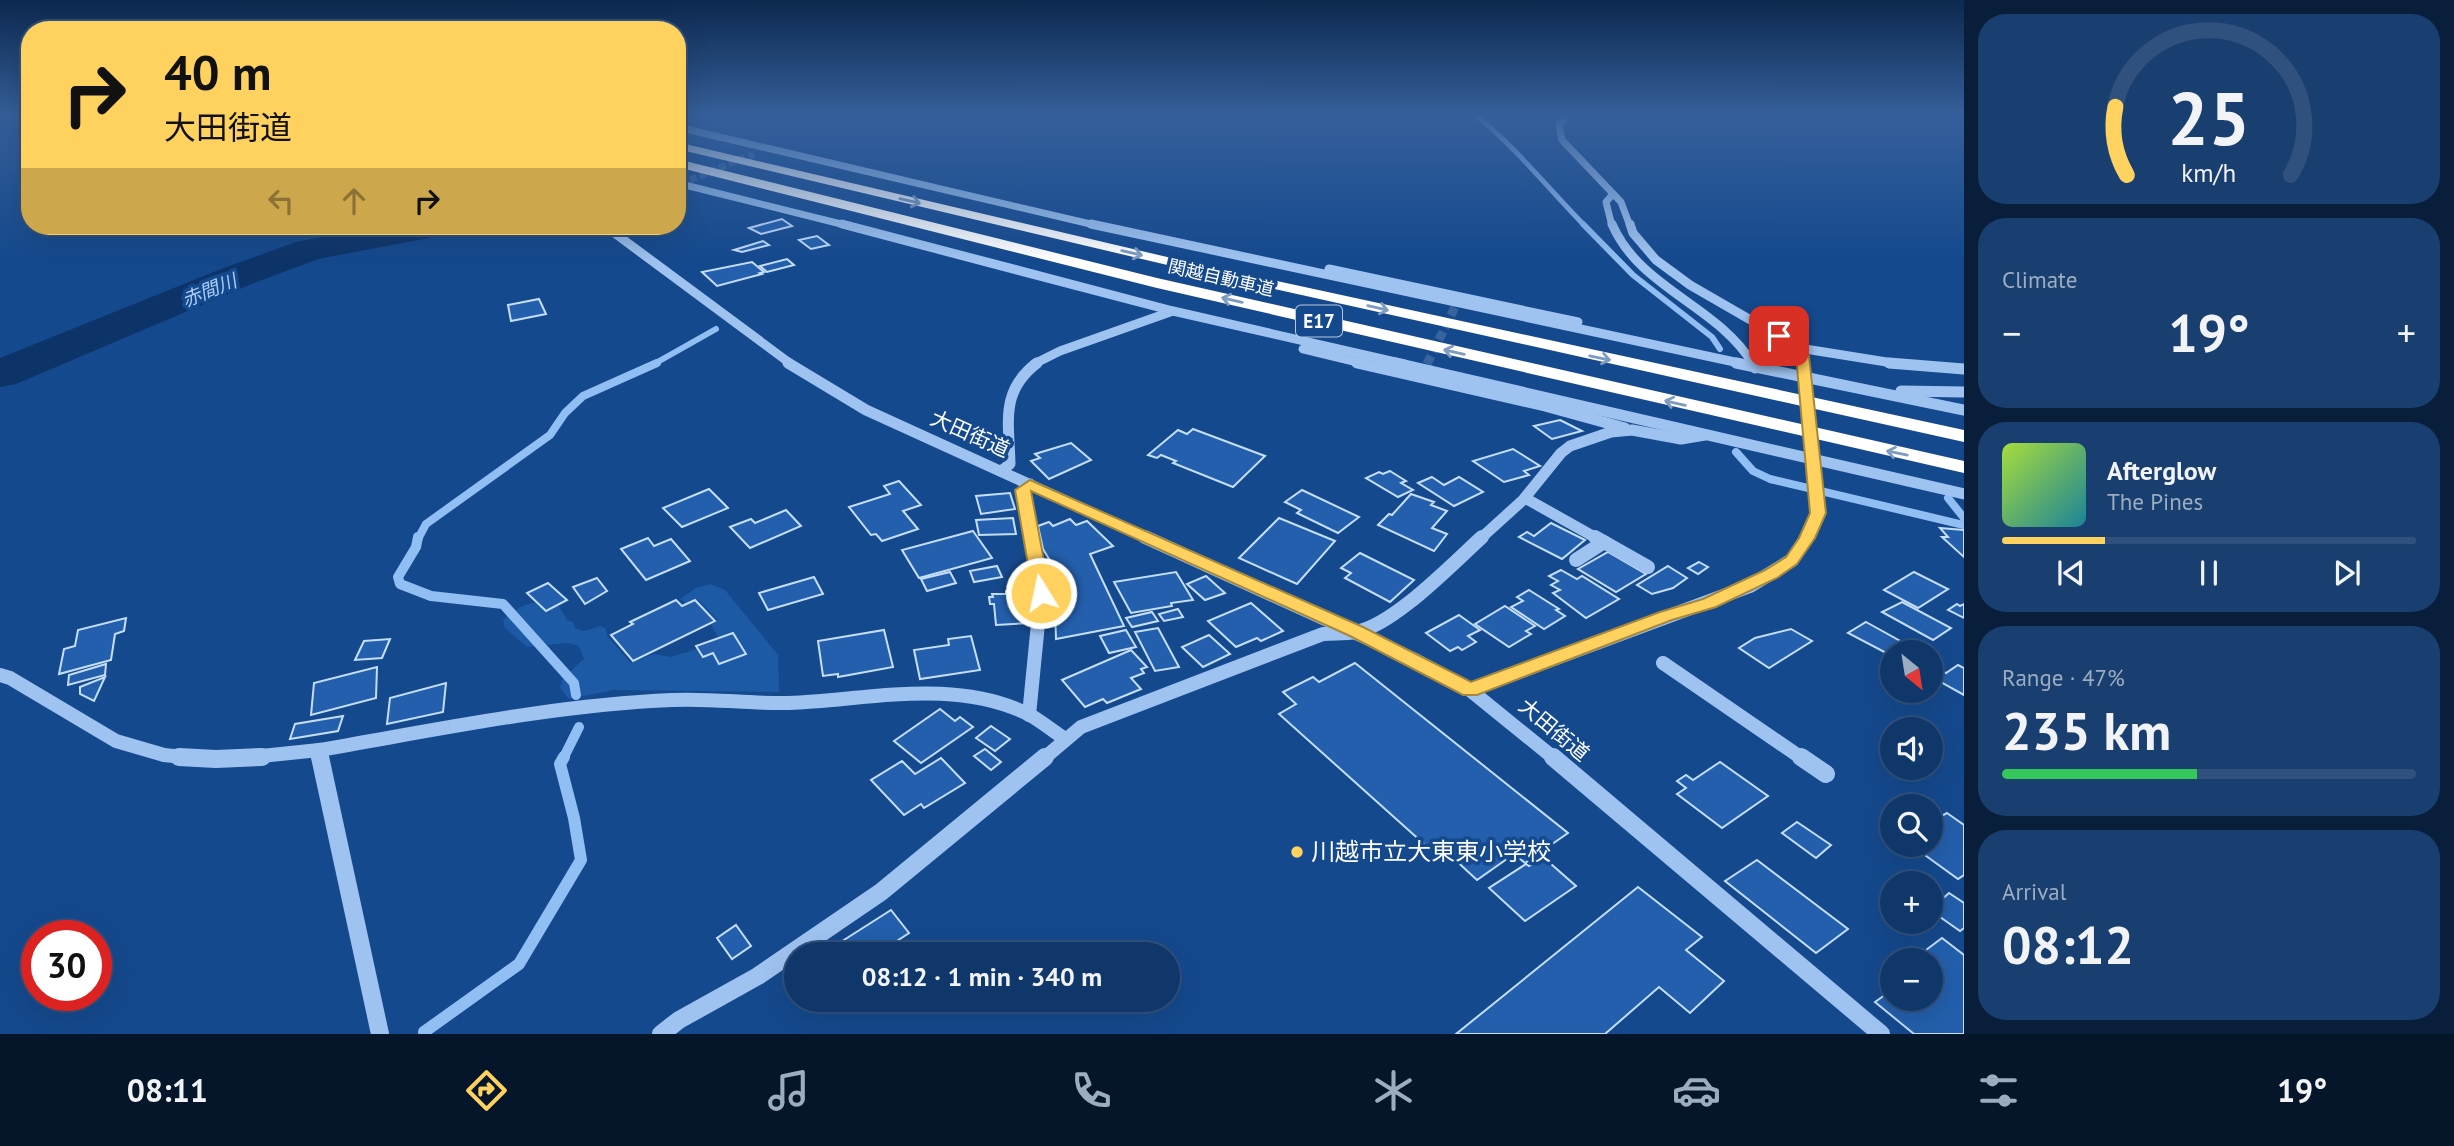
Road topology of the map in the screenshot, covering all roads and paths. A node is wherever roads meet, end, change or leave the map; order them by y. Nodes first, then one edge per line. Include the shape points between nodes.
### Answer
1 (754, 163) tunnel mouth
2 (825, 163) edge
3 (1585, 163) edge
4 (686, 165) edge
5 (686, 183) edge
6 (1612, 195) junction
7 (617, 235) edge
8 (1179, 313) junction
9 (1801, 352) junction
10 (1755, 368) junction
11 (1964, 369) edge
12 (1862, 389) junction
13 (1964, 392) edge
14 (1964, 410) edge
15 (1632, 430) junction
16 (1709, 434) junction
17 (1964, 436) edge
18 (1964, 467) edge
19 (1001, 471) junction
20 (1030, 484) junction
21 (1964, 494) edge
22 (1525, 498) junction
23 (1604, 542) junction
24 (1576, 560) dead end
25 (1648, 567) dead end
26 (1357, 632) junction
27 (1605, 640) joint
28 (1663, 663) dead end
29 (0, 675) edge
30 (1470, 690) junction
31 (1029, 715) junction
32 (1065, 739) junction
33 (319, 750) junction
34 (1826, 774) dead end
35 (380, 1034) edge
36 (661, 1034) edge
37 (1881, 1034) edge

1 -> 17 highway, 関越自動車道 / E17 via 1180,264
2 - 10 street via 1227,255 1260,256 1410,285 1686,346 1717,360
3 - 6 street
18 -> 4 highway, 関越自動車道 / E17 via 1171,286
5 - 8 street
6 - 9 street via 1621,202 1633,233 1656,260
6 - 10 street via 1605,202 1608,221 1620,240 1647,272 1740,343
7 - 19 street, 大田街道 via 825,387
8 - 15 street via 1381,370
8 - 16 street
8 - 19 street via 1058,351 1024,372 1012,388 1010,464
9 - 11 street
9 - 27 street, bridge via 1818,513 1807,538 1791,560 1771,574 1710,603
10 - 12 street
12 - 13 street
12 - 14 street
15 - 16 street via 1681,439
15 - 22 street via 1570,446
16 - 21 street
19 - 20 street, 大田街道
20 - 26 street, 大田街道
20 - 31 street via 1023,490 1041,593
22 - 23 street
22 - 26 street via 1417,595 1377,625
23 - 24 street
23 - 25 street
26 - 30 street, 大田街道
26 - 32 street via 1323,634 1082,727
27 - 30 street
28 - 34 street
29 - 33 street via 115,741 142,750 221,758
30 - 37 street, 大田街道
31 - 32 street
31 - 33 street via 1003,705 916,692 789,703 673,700 474,723
32 - 36 street via 881,892 758,976
33 - 35 street

